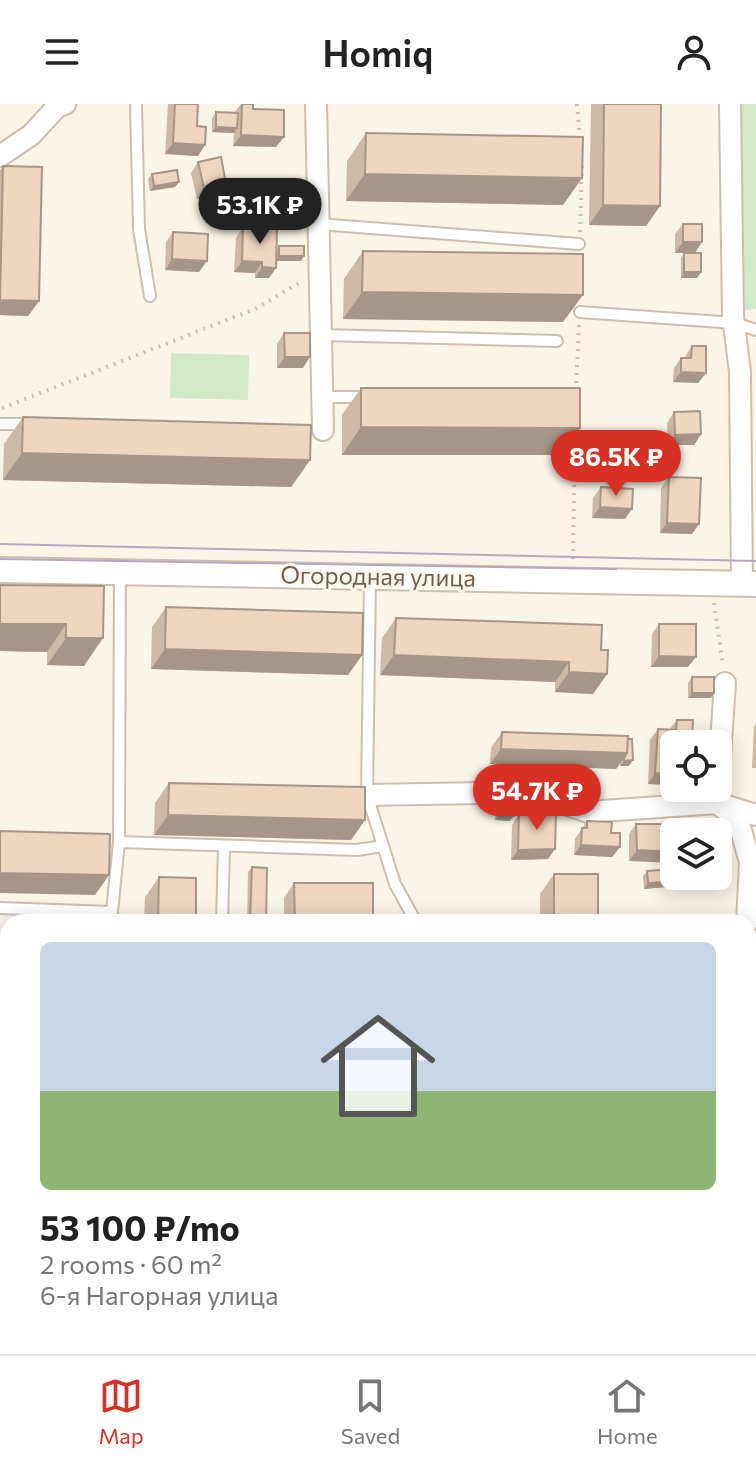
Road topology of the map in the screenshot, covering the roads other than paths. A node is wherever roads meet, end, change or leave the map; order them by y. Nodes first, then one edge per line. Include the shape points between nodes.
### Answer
1 (65, 104) edge
2 (136, 104) edge
3 (316, 104) edge
4 (730, 104) edge
5 (0, 156) edge
6 (318, 224) junction
7 (579, 244) road end
8 (150, 296) dead end
9 (580, 312) edge
10 (735, 323) junction
11 (756, 330) edge
12 (321, 335) junction
13 (557, 341) dead end
14 (322, 397) junction
15 (383, 397) edge
16 (0, 424) edge
17 (46, 425) edge
18 (315, 430) dead end
19 (0, 570) edge
20 (120, 573) junction
21 (371, 575) junction
22 (749, 584) edge
23 (725, 683) road end
24 (722, 730) edge
25 (367, 795) junction
26 (732, 800) edge
27 (660, 801) edge
28 (725, 802) edge
29 (756, 815) edge
30 (119, 842) junction
31 (383, 846) junction
32 (224, 848) junction
33 (0, 908) edge
34 (74, 914) edge
35 (111, 914) edge
36 (222, 914) edge
37 (412, 914) edge
38 (747, 914) edge

1 - 5 street
2 - 8 lane via 139,229
3 - 6 street
4 - 10 street
6 - 7 lane
6 - 12 street
9 - 10 lane
10 - 11 lane
10 - 22 street
12 - 13 lane
12 - 14 street
14 - 15 lane
14 - 18 street
16 - 17 lane
19 - 20 street, Огородная улица
20 - 21 street, Огородная улица
20 - 30 lane
21 - 22 street, Огородная улица
21 - 25 lane
23 - 24 street
25 - 27 street via 531,792 588,812
25 - 31 lane
26 - 29 street
28 - 38 street via 738,820 750,862
30 - 32 lane
30 - 35 lane
31 - 32 lane
31 - 37 lane
32 - 36 lane
33 - 34 lane

